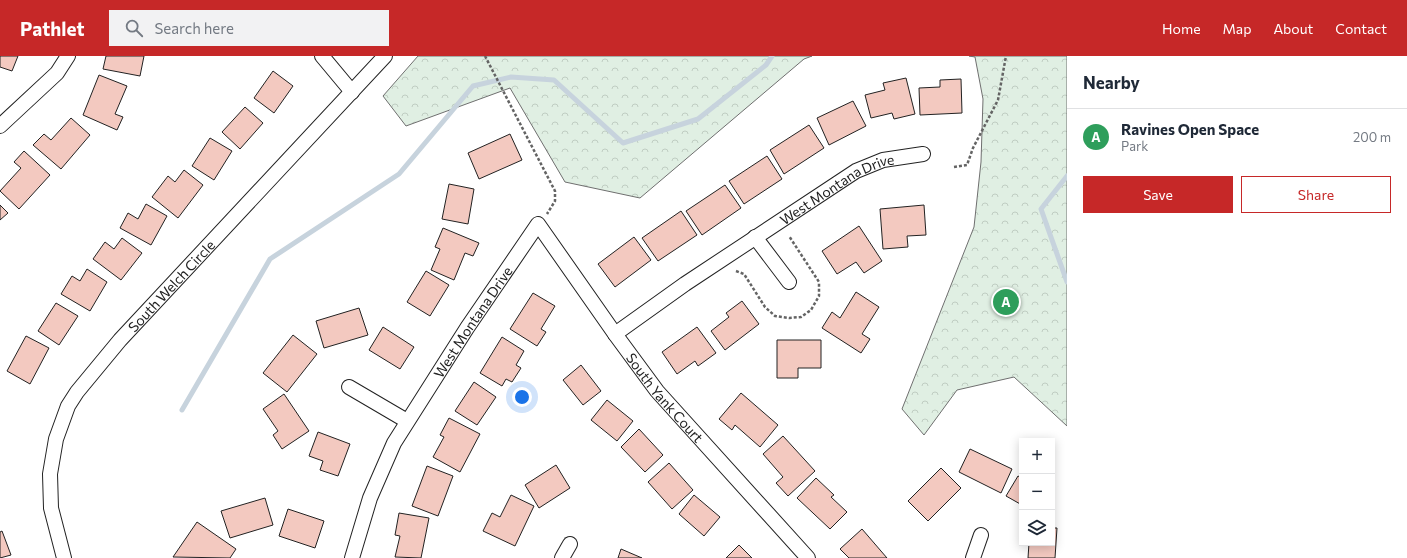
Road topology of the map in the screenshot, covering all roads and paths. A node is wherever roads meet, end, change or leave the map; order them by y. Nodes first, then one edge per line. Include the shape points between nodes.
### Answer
1 (68, 56) edge
2 (322, 56) edge
3 (385, 56) edge
4 (485, 56) edge
5 (1006, 56) edge
6 (352, 92) junction
7 (0, 126) edge
8 (923, 154) dead end
9 (954, 167) dead end
10 (542, 229) junction
11 (755, 237) junction
12 (789, 282) dead end
13 (615, 334) junction
14 (349, 387) dead end
15 (407, 422) junction
16 (980, 535) dead end
17 (570, 544) dead end
18 (64, 558) edge
19 (352, 558) edge
20 (562, 558) edge
21 (808, 558) edge
22 (973, 558) edge

1 - 7 street via 57,73
2 - 6 street
3 - 6 street, South Welch Circle
4 - 10 path via 555,191 555,201 547,213 552,226
5 - 9 path via 998,100 967,165
6 - 18 street, South Welch Circle via 120,340 68,406 56,439 50,474 51,508
8 - 11 street, West Montana Drive via 882,160 856,171
10 - 13 street, South Yank Court
10 - 15 street, West Montana Drive via 466,328
11 - 12 street
11 - 13 street, West Montana Drive
13 - 21 street, South Yank Court via 656,391
14 - 15 street
15 - 19 street, West Montana Drive via 394,443 372,492
16 - 22 street
17 - 20 street

